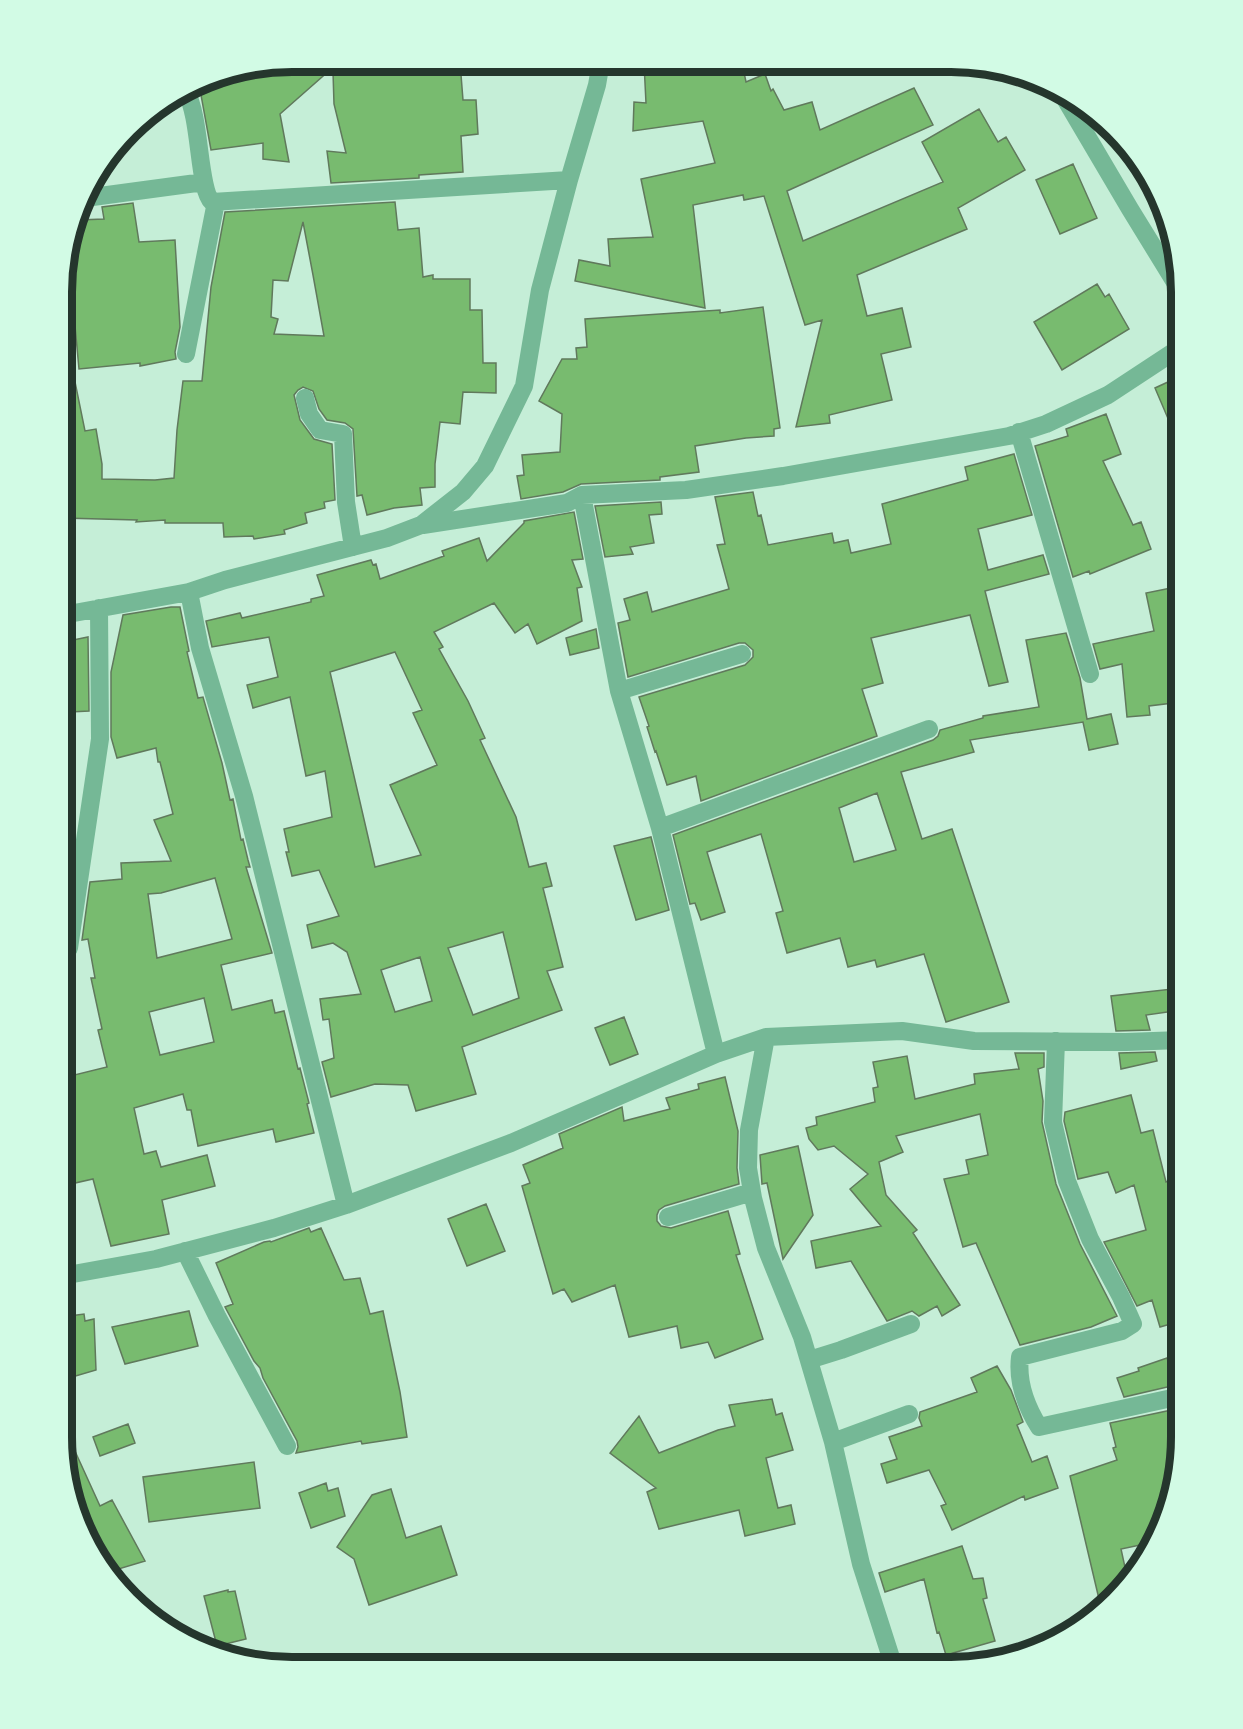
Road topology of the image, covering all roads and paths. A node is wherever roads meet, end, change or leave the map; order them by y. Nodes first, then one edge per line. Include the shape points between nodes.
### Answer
1 (600, 72) edge
2 (189, 98) edge
3 (1070, 107) edge
4 (569, 180) junction
5 (204, 182) junction
6 (94, 197) edge
7 (216, 202) junction
8 (1171, 274) edge
9 (186, 354) dead end
10 (1171, 354) edge
11 (305, 398) dead end
12 (1019, 432) junction
13 (582, 495) junction
14 (421, 525) junction
15 (353, 547) junction
16 (189, 592) junction
17 (99, 608) junction
18 (72, 613) edge
19 (742, 654) dead end
20 (1090, 674) dead end
21 (620, 692) junction
22 (929, 729) dead end
23 (660, 828) junction
24 (72, 928) edge
25 (766, 1037) junction
26 (1171, 1040) edge
27 (1056, 1041) junction
28 (716, 1054) junction
29 (752, 1192) junction
30 (346, 1205) junction
31 (668, 1217) dead end
32 (185, 1251) junction
33 (72, 1274) edge
34 (911, 1324) dead end
35 (809, 1360) junction
36 (1171, 1398) edge
37 (909, 1414) dead end
38 (833, 1442) junction
39 (287, 1446) dead end
40 (885, 1657) edge

1 - 4 street
2 - 5 street
3 - 8 street
4 - 7 street
4 - 14 street via 540,290 524,386 485,466 463,492
5 - 6 street
5 - 7 street via 207,197
7 - 9 street
10 - 12 street via 1108,395
11 - 15 street via 309,414 320,430 343,434 346,502
12 - 13 street via 697,489
12 - 20 street
13 - 14 street via 567,503
13 - 21 street
14 - 15 street
15 - 16 street
16 - 17 street
16 - 30 street via 200,648 247,807
17 - 18 street
17 - 24 street via 100,739
19 - 21 street
21 - 23 street
22 - 23 street
23 - 28 street
25 - 27 street via 902,1031 974,1041
25 - 28 street
25 - 29 street via 749,1130
26 - 27 street
27 - 36 street via 1053,1122 1067,1181 1090,1239 1133,1324 1122,1331 1020,1357 1018,1371 1028,1410 1039,1427
28 - 30 street via 511,1143
29 - 31 street
29 - 35 street via 765,1248
30 - 32 street
32 - 33 street
32 - 39 street
34 - 35 street
35 - 38 street
37 - 38 street
38 - 40 street

